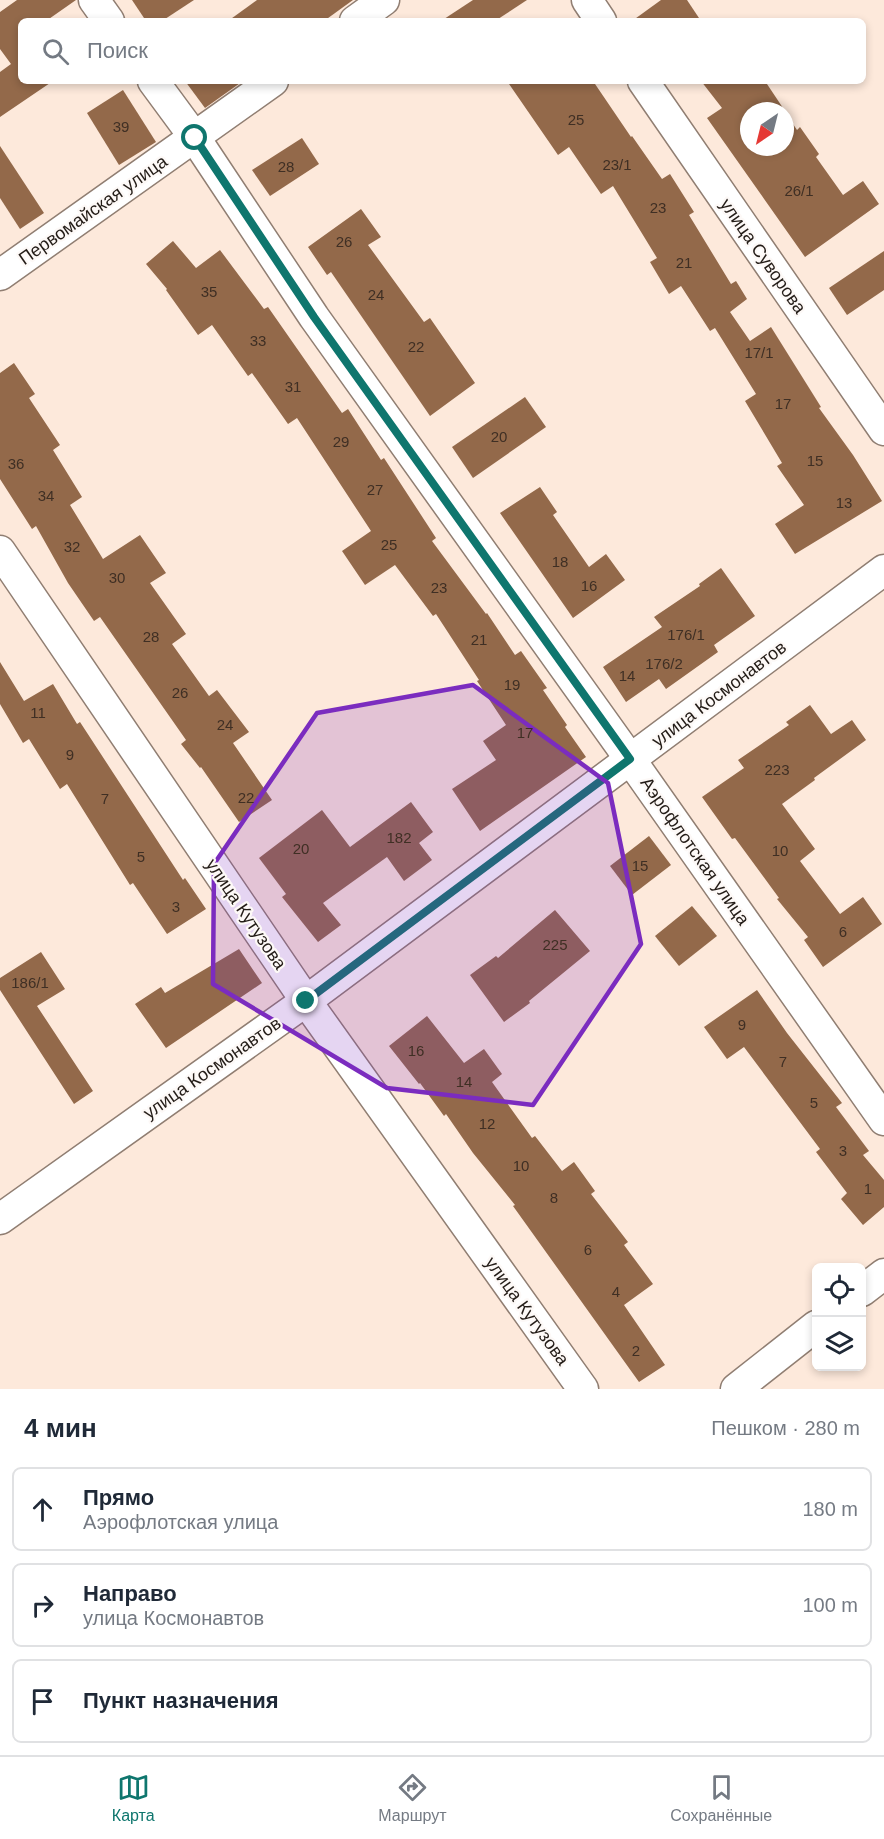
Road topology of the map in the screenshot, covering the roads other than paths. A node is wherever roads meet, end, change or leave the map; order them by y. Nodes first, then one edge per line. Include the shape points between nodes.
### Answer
1 (94, 0) edge
2 (384, 0) edge
3 (587, 0) edge
4 (107, 18) edge
5 (359, 18) edge
6 (599, 18) edge
7 (155, 84) edge
8 (269, 84) edge
9 (645, 84) edge
10 (195, 138) junction
11 (0, 275) edge
12 (884, 430) edge
13 (0, 551) edge
14 (884, 570) edge
15 (630, 759) junction
16 (306, 1001) junction
17 (884, 1120) edge
18 (0, 1219) edge
19 (884, 1274) edge
20 (866, 1287) edge
21 (812, 1329) edge
22 (583, 1389) edge
23 (736, 1389) edge

1 - 4 street
2 - 5 street
3 - 6 street
7 - 10 street, Аэрофлотская улица
8 - 10 street, Первомайская улица
9 - 12 street, улица Суворова
10 - 11 street, Первомайская улица
10 - 15 street, Аэрофлотская улица via 314,317
13 - 16 street, улица Кутузова
14 - 15 street, улица Космонавтов
15 - 16 street, улица Космонавтов
15 - 17 street, Аэрофлотская улица
16 - 18 street, улица Космонавтов
16 - 22 street, улица Кутузова
19 - 20 street
21 - 23 street

